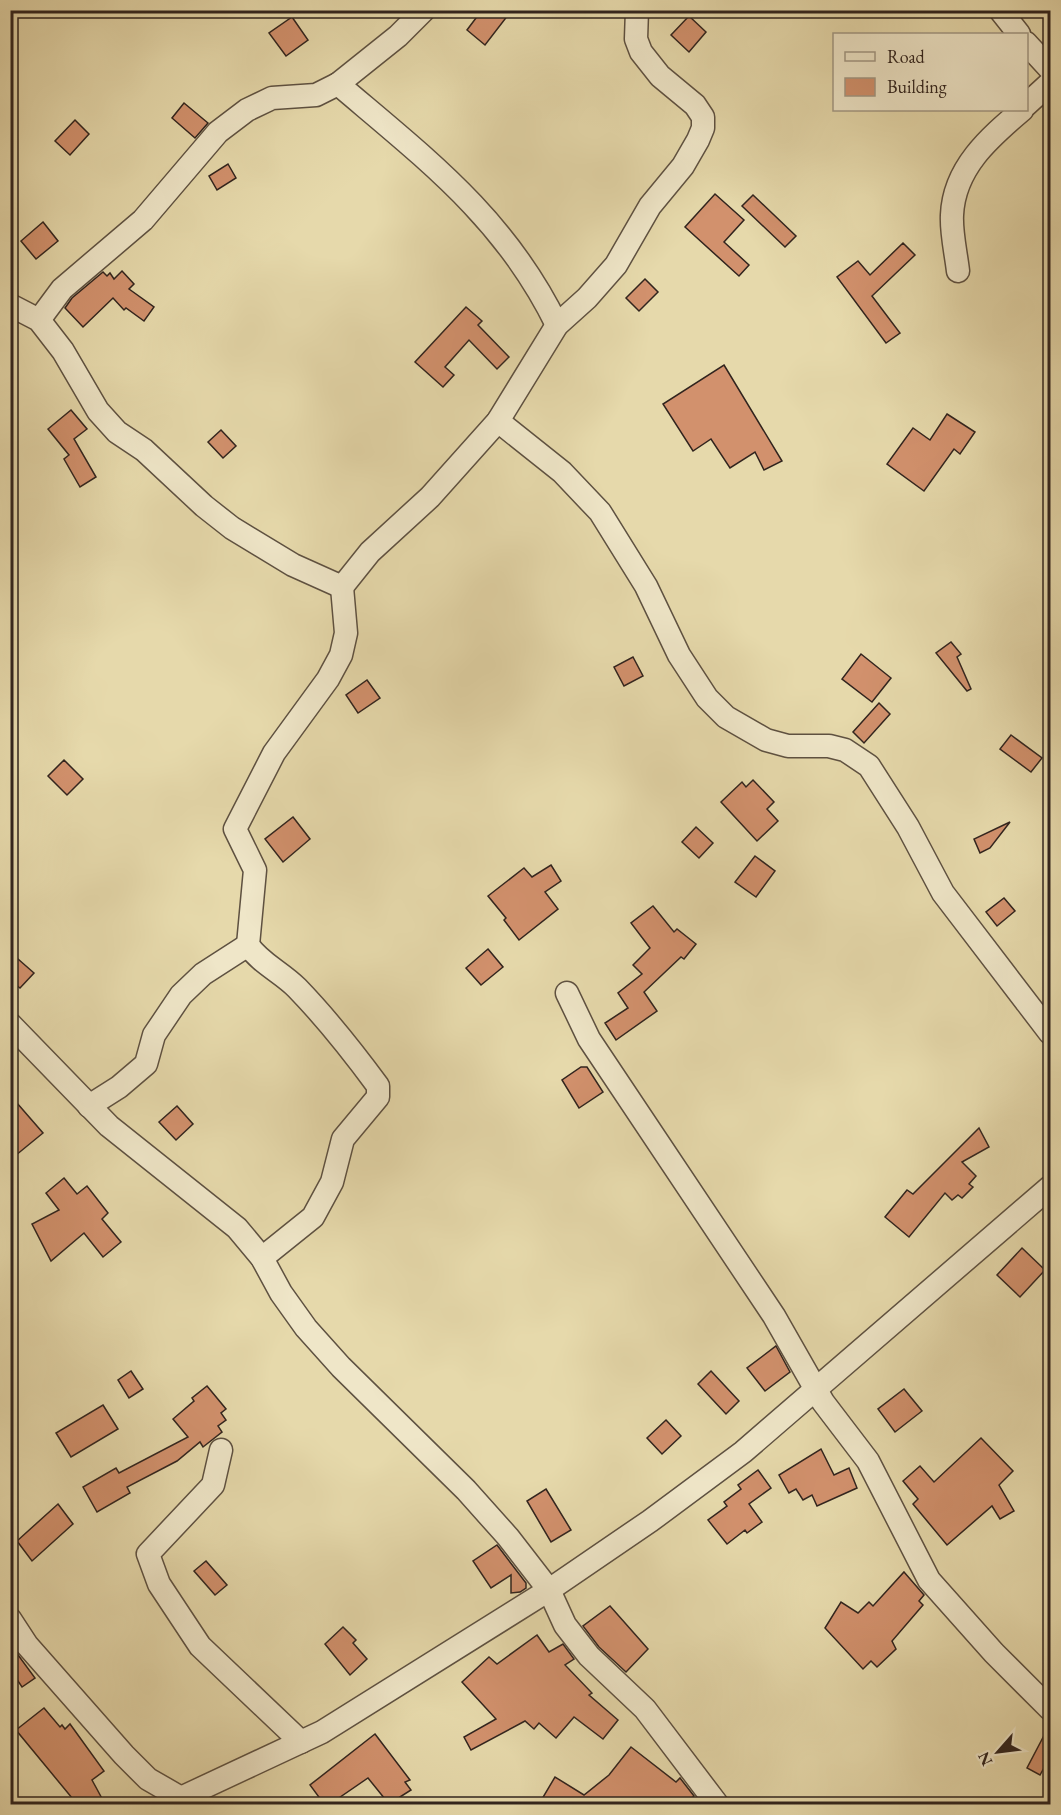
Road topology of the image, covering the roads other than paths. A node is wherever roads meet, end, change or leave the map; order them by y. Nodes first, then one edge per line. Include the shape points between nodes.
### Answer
1 (424, 10) edge
2 (637, 10) edge
3 (1000, 10) edge
4 (1018, 33) edge
5 (1028, 46) edge
6 (1050, 69) edge
7 (1050, 82) edge
8 (338, 84) junction
9 (1028, 103) edge
10 (1021, 111) edge
11 (958, 271) dead end
12 (10, 305) edge
13 (39, 320) junction
14 (556, 325) junction
15 (498, 421) junction
16 (342, 587) junction
17 (248, 945) junction
18 (567, 993) dead end
19 (10, 1024) edge
20 (1050, 1033) edge
21 (89, 1106) junction
22 (1050, 1187) edge
23 (262, 1258) junction
24 (816, 1388) junction
25 (221, 1450) dead end
26 (549, 1590) junction
27 (10, 1619) edge
28 (1050, 1709) edge
29 (301, 1742) junction
30 (178, 1802) edge
31 (717, 1804) edge

1 - 8 street
2 - 14 street via 636,39 641,52 660,76 695,105 703,117 703,128 616,265
3 - 4 street
5 - 6 street
7 - 9 street
8 - 13 street via 316,95 272,98 247,110 218,132 143,220 62,289
8 - 14 street via 434,165 486,216 541,292
10 - 11 street via 983,143 957,184 952,215
12 - 13 street
13 - 16 street via 63,351 98,411 117,432 144,450 232,528 293,565
14 - 15 street
15 - 16 street via 430,497 369,552
15 - 20 street via 562,471 600,512 646,586 679,656 707,698 726,717 766,740 788,747 829,746 845,750 869,766 943,893
16 - 17 street via 346,633 341,655 274,753 235,829 255,870
17 - 21 street via 203,974 181,995 154,1035 146,1064
17 - 23 street via 314,1007 378,1086 378,1097 343,1139 332,1182 313,1217
18 - 24 street via 589,1039 768,1307
19 - 21 street
21 - 23 street via 237,1228
22 - 24 street
23 - 26 street via 306,1328 466,1490
24 - 26 street via 743,1452
24 - 28 street via 879,1479 898,1525 929,1580
25 - 29 street via 213,1485 148,1554 159,1584 200,1646
26 - 29 street via 435,1664
26 - 31 street via 565,1625 589,1656 645,1708
27 - 30 street via 27,1645 124,1755
29 - 30 street

